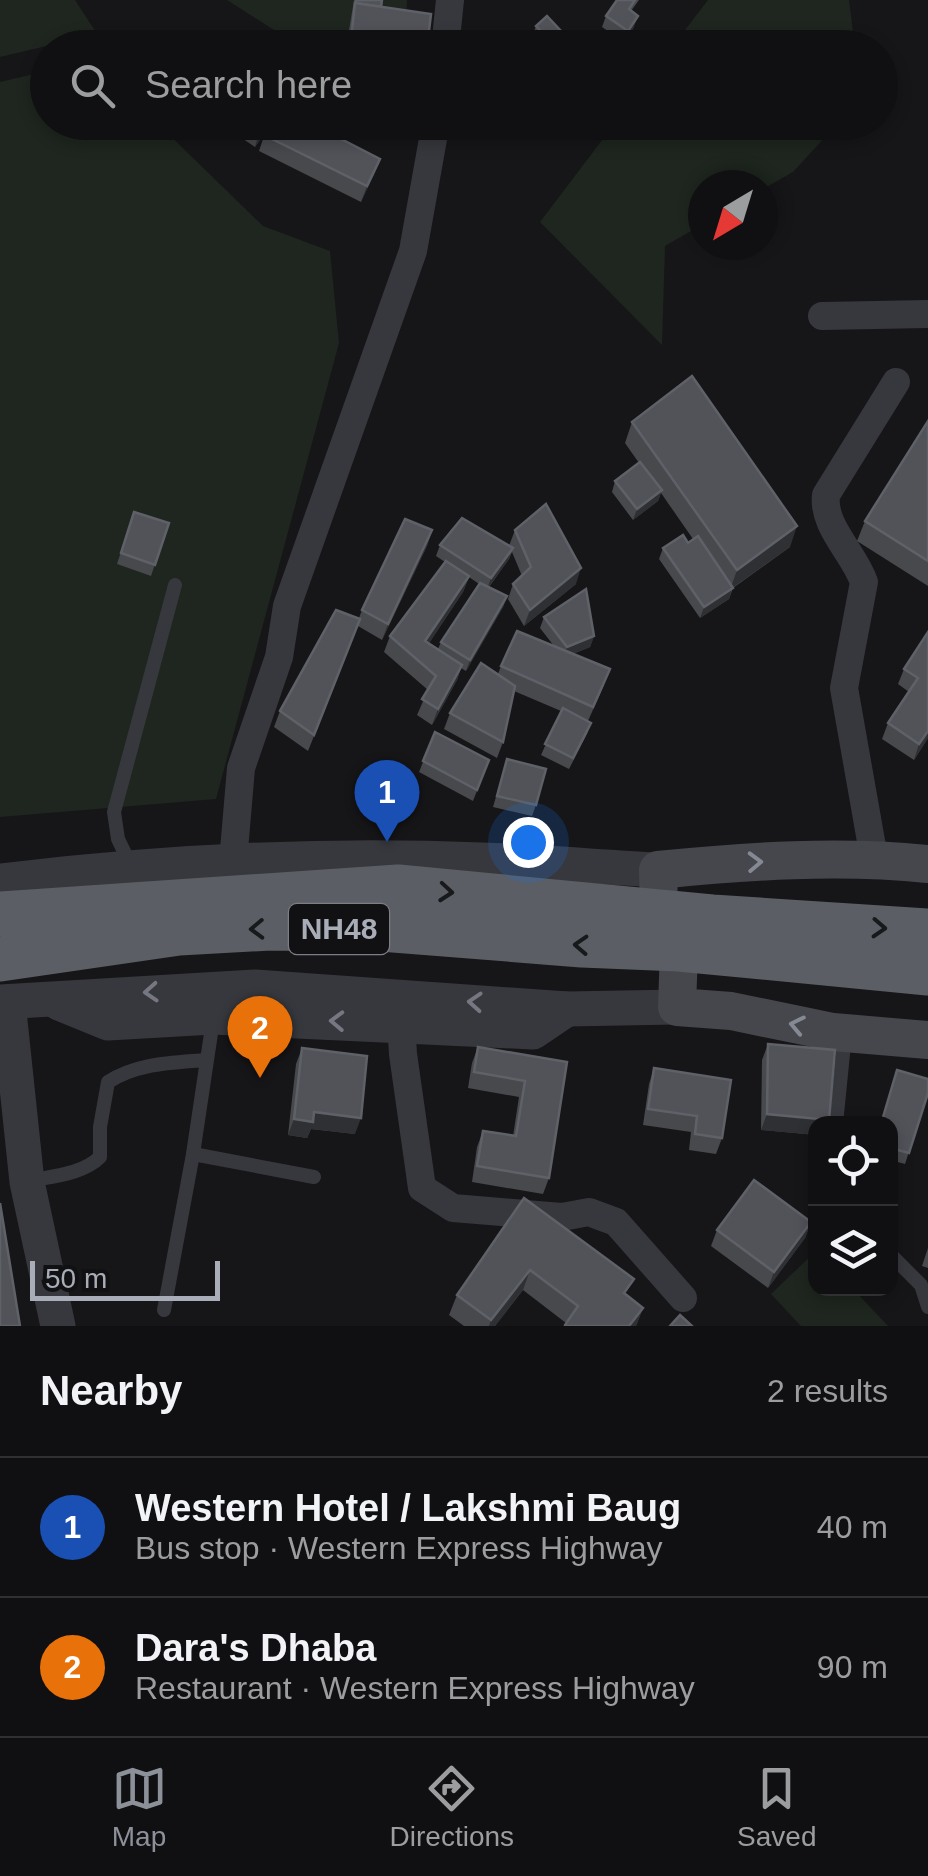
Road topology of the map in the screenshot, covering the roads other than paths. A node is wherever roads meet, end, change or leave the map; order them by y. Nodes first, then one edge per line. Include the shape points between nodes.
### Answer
1 (450, 0) edge
2 (447, 30) edge
3 (433, 140) edge
4 (928, 314) edge
5 (822, 316) dead end
6 (896, 382) dead end
7 (175, 585) dead end
8 (874, 858) junction
9 (232, 862) junction
10 (928, 864) edge
11 (132, 869) junction
12 (0, 881) edge
13 (0, 914) edge
14 (683, 920) junction
15 (928, 931) edge
16 (928, 973) edge
17 (2, 988) edge
18 (215, 1002) junction
19 (677, 1008) junction
20 (400, 1010) junction
21 (845, 1033) junction
22 (928, 1040) edge
23 (206, 1060) junction
24 (837, 1116) edge
25 (193, 1154) junction
26 (314, 1177) dead end
27 (27, 1182) junction
28 (898, 1262) edge
29 (683, 1298) dead end
30 (928, 1307) edge
31 (164, 1310) dead end
32 (58, 1326) edge

1 - 2 street
3 - 9 street via 413,251 288,606 279,657 241,768
4 - 5 street
6 - 8 street via 826,495 824,509 864,582 844,688
7 - 11 lane via 114,812
8 - 10 main road
14 -> 8 main road via 738,862
9 - 11 street
9 - 14 street via 480,860
11 - 12 street
13 -> 14 highway, NH48 via 398,887
14 -> 15 highway, NH48
14 - 16 highway, NH48
14 -> 17 highway, NH48 via 582,945 381,930 179,933
14 - 19 main road
18 -> 17 street via 48,999
17 - 27 street
20 -> 18 street via 255,987
18 - 23 lane
19 -> 20 street
21 -> 19 main road
20 - 29 street via 422,1188 452,1208 562,1217 589,1212 616,1222
21 - 22 main road
21 - 24 lane
23 - 25 lane
23 - 27 lane via 152,1064 108,1082 100,1157 74,1172
25 - 26 lane
25 - 31 lane
27 - 32 street
28 - 30 lane via 921,1284

